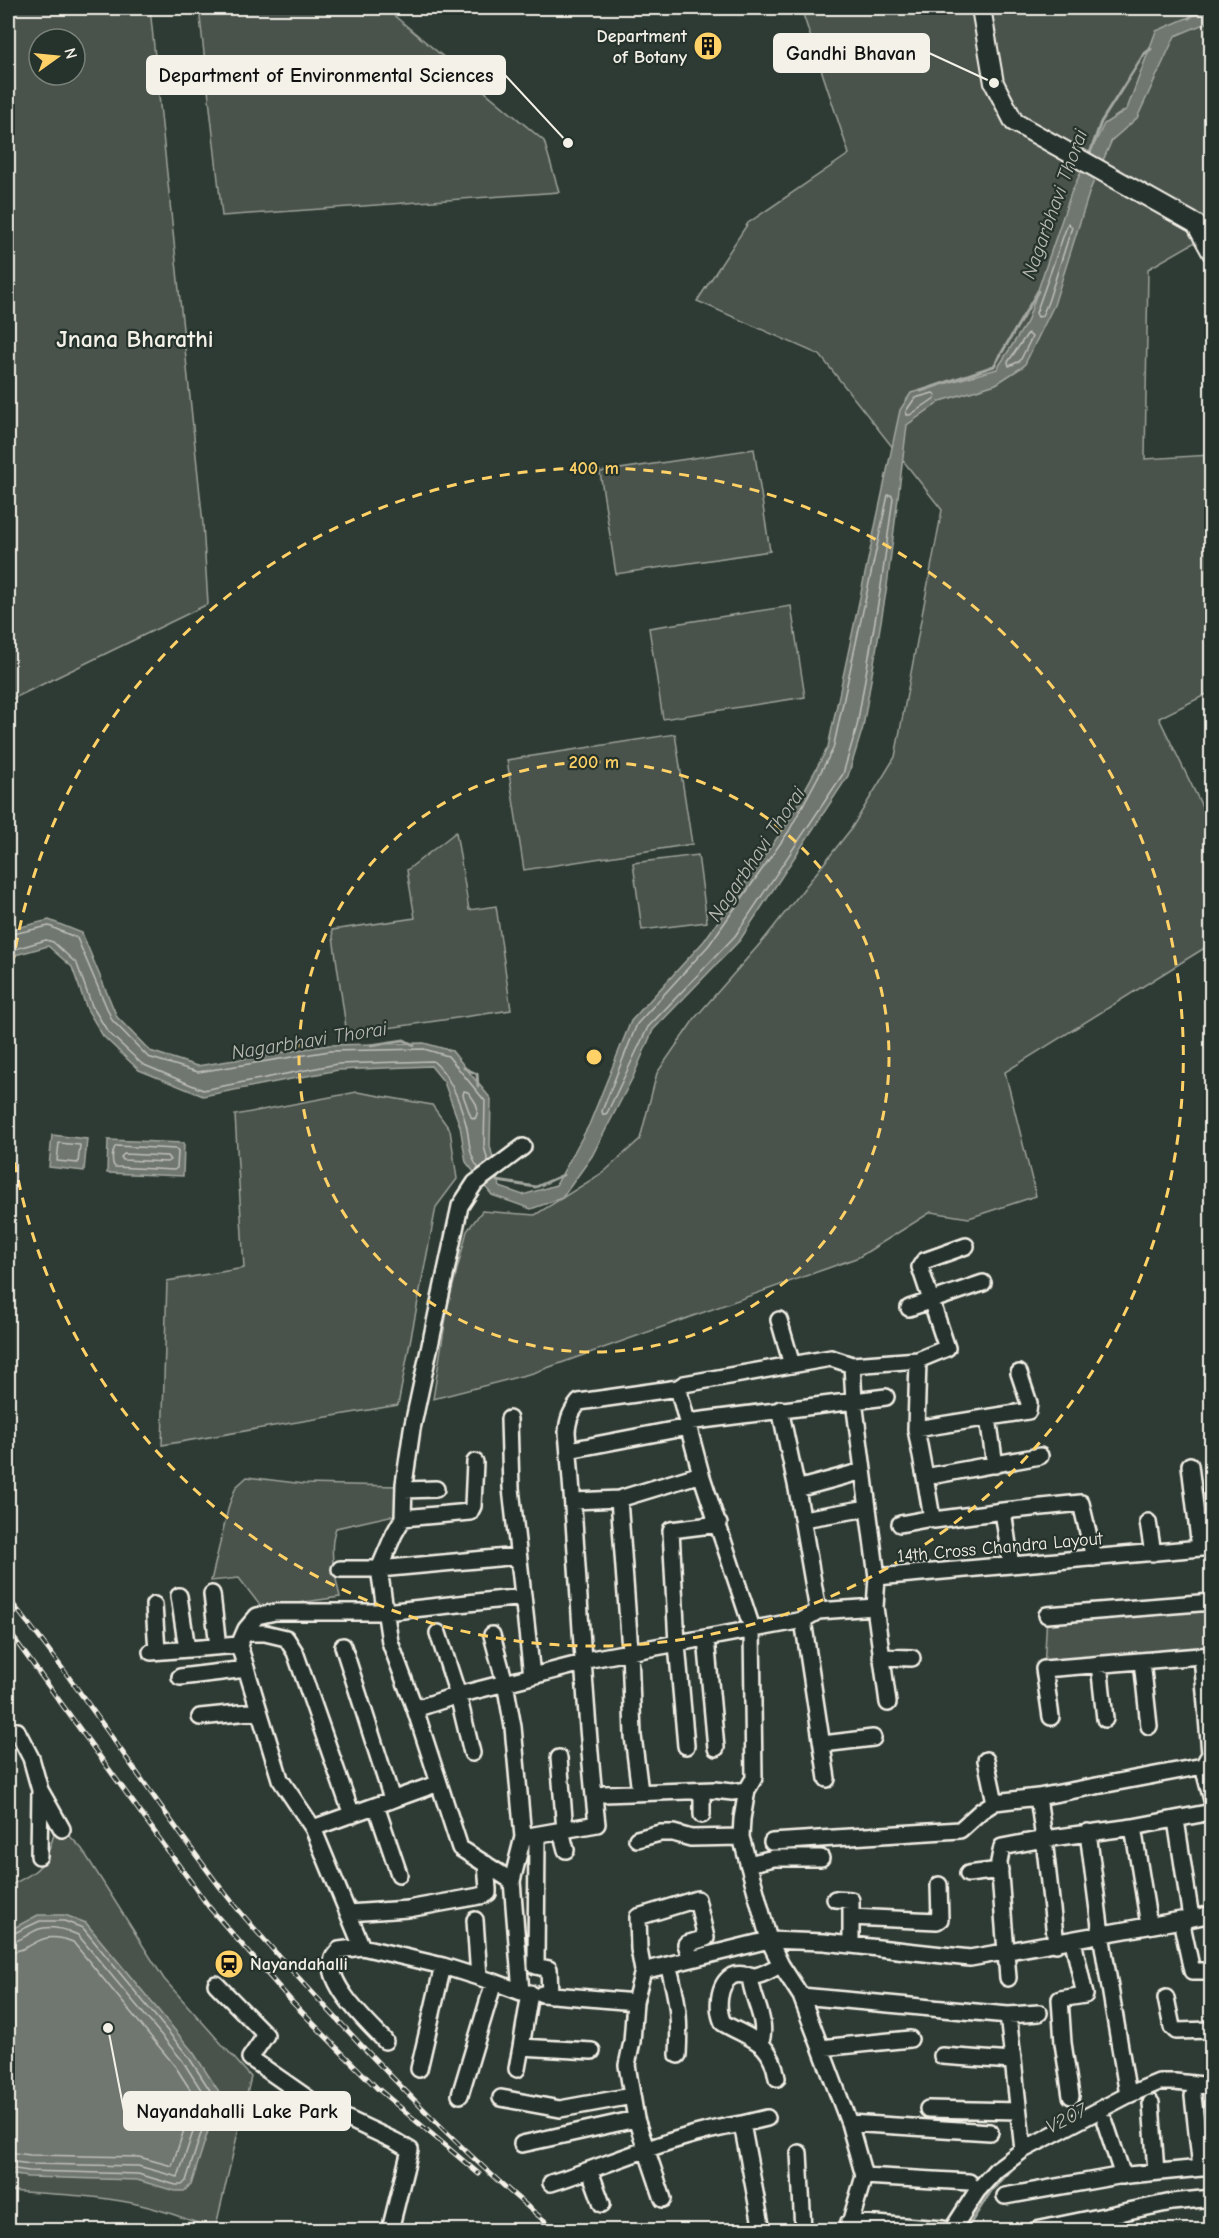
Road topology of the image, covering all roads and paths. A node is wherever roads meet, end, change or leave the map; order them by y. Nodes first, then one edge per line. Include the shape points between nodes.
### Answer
1 (981, 8) edge
2 (1212, 253) edge
3 (523, 1147) dead end
4 (966, 1246) dead end
5 (913, 1251) dead end
6 (920, 1267) junction
7 (982, 1283) dead end
8 (932, 1300) junction
9 (909, 1308) dead end
10 (780, 1320) dead end
11 (918, 1360) junction
12 (792, 1365) junction
13 (852, 1365) junction
14 (1019, 1373) dead end
15 (678, 1388) junction
16 (886, 1397) dead end
17 (854, 1401) junction
18 (780, 1409) junction
19 (988, 1418) junction
20 (509, 1419) dead end
21 (688, 1424) junction
22 (916, 1429) junction
23 (569, 1450) junction
24 (1040, 1456) dead end
25 (474, 1462) dead end
26 (995, 1465) junction
27 (1190, 1465) dead end
28 (863, 1471) junction
29 (701, 1474) junction
30 (926, 1477) junction
31 (436, 1488) dead end
32 (798, 1489) junction
33 (404, 1490) junction
34 (618, 1499) junction
35 (574, 1501) junction
36 (868, 1508) junction
37 (1003, 1511) junction
38 (403, 1518) junction
39 (932, 1518) junction
40 (802, 1519) junction
41 (1148, 1522) dead end
42 (719, 1524) junction
43 (900, 1524) dead end
44 (1206, 1548) edge
45 (1153, 1553) junction
46 (518, 1556) junction
47 (1094, 1558) junction
48 (1011, 1565) junction
49 (340, 1569) dead end
50 (379, 1569) junction
51 (877, 1577) junction
52 (212, 1594) dead end
53 (179, 1596) dead end
54 (523, 1597) junction
55 (1212, 1602) edge
56 (154, 1605) dead end
57 (875, 1607) junction
58 (818, 1611) junction
59 (385, 1612) junction
60 (1047, 1615) dead end
61 (803, 1620) junction
62 (752, 1628) junction
63 (438, 1633) dead end
64 (492, 1635) dead end
65 (706, 1638) junction
66 (242, 1639) junction
67 (677, 1644) junction
68 (219, 1647) junction
69 (343, 1647) dead end
70 (187, 1649) junction
71 (630, 1650) junction
72 (1207, 1655) edge
73 (881, 1657) junction
74 (912, 1658) dead end
75 (1142, 1661) junction
76 (583, 1663) junction
77 (1099, 1664) junction
78 (246, 1669) junction
79 (532, 1676) junction
80 (180, 1677) dead end
81 (505, 1683) junction
82 (458, 1695) junction
83 (888, 1703) dead end
84 (415, 1709) junction
85 (259, 1711) junction
86 (200, 1717) dead end
87 (1051, 1717) dead end
88 (1106, 1719) dead end
89 (1149, 1726) dead end
90 (8, 1732) edge
91 (873, 1738) dead end
92 (823, 1744) junction
93 (686, 1746) dead end
94 (716, 1748) dead end
95 (472, 1753) dead end
96 (559, 1758) dead end
97 (986, 1760) dead end
98 (1203, 1766) junction
99 (827, 1779) dead end
100 (439, 1783) junction
101 (40, 1790) junction
102 (747, 1790) junction
103 (702, 1791) junction
104 (640, 1792) junction
105 (604, 1794) dead end
106 (1038, 1797) junction
107 (392, 1799) junction
108 (1212, 1800) edge
109 (995, 1802) junction
110 (376, 1806) junction
111 (1212, 1812) edge
112 (352, 1815) junction
113 (702, 1815) dead end
114 (1176, 1820) junction
115 (313, 1827) junction
116 (1133, 1827) junction
117 (62, 1828) dead end
118 (563, 1830) junction
119 (1088, 1832) junction
120 (530, 1836) junction
121 (741, 1837) junction
122 (637, 1839) dead end
123 (1044, 1839) junction
124 (772, 1842) dead end
125 (566, 1850) dead end
126 (39, 1856) dead end
127 (821, 1858) dead end
128 (486, 1864) junction
129 (748, 1864) junction
130 (1000, 1870) junction
131 (399, 1874) dead end
132 (968, 1874) dead end
133 (512, 1881) junction
134 (939, 1886) dead end
135 (835, 1899) dead end
136 (348, 1913) junction
137 (1212, 1914) edge
138 (851, 1917) junction
139 (1186, 1919) junction
140 (475, 1920) dead end
141 (1149, 1925) junction
142 (1101, 1934) junction
143 (769, 1940) junction
144 (1073, 1941) junction
145 (1056, 1944) junction
146 (851, 1945) junction
147 (362, 1947) junction
148 (1006, 1953) junction
149 (691, 1959) junction
150 (668, 1965) junction
151 (781, 1965) junction
152 (443, 1966) junction
153 (643, 1971) junction
154 (1212, 1971) edge
155 (750, 1976) junction
156 (479, 1977) junction
157 (1008, 1978) dead end
158 (494, 1982) junction
159 (216, 1984) dead end
160 (526, 1993) junction
161 (550, 1995) junction
162 (801, 1996) junction
163 (1166, 1998) dead end
164 (635, 2002) junction
165 (1039, 2013) dead end
166 (1008, 2015) junction
167 (1212, 2030) edge
168 (910, 2039) dead end
169 (385, 2041) dead end
170 (760, 2042) junction
171 (521, 2046) junction
172 (821, 2049) junction
173 (592, 2051) dead end
174 (678, 2055) dead end
175 (942, 2056) dead end
176 (1012, 2061) junction
177 (419, 2069) dead end
178 (517, 2069) dead end
179 (777, 2078) dead end
180 (1212, 2086) edge
181 (460, 2095) dead end
182 (1128, 2095) junction
183 (632, 2096) junction
184 (1071, 2096) dead end
185 (1193, 2096) dead end
186 (501, 2098) dead end
187 (1151, 2103) dead end
188 (928, 2109) dead end
189 (1018, 2111) junction
190 (767, 2118) dead end
191 (636, 2119) junction
192 (1105, 2122) dead end
193 (849, 2123) junction
194 (742, 2124) junction
195 (990, 2132) dead end
196 (522, 2144) dead end
197 (646, 2149) junction
198 (1023, 2150) junction
199 (799, 2153) dead end
200 (1206, 2167) edge
201 (590, 2171) junction
202 (1156, 2172) junction
203 (864, 2176) junction
204 (1123, 2176) junction
205 (969, 2182) dead end
206 (551, 2183) dead end
207 (1005, 2196) dead end
208 (1212, 2198) edge
209 (663, 2199) dead end
210 (602, 2204) dead end
211 (848, 2226) edge
212 (1055, 2229) edge
213 (390, 2230) edge
214 (762, 2230) edge
215 (803, 2230) edge
216 (947, 2230) edge
217 (1036, 2230) edge

1 - 2 main road via 994,83 1014,122 1196,224
3 - 33 street via 475,1183 460,1206 412,1429
4 - 6 street via 924,1261
5 - 6 street
6 - 8 street
7 - 8 street
8 - 9 street
8 - 11 street via 947,1348
10 - 12 street
11 - 13 street
11 - 22 street
12 - 13 street via 831,1358
12 - 15 street
13 - 17 street
14 - 19 street via 1028,1411
15 - 21 street
15 - 23 street via 579,1402 568,1421
16 - 17 street
17 - 18 street
17 - 28 street
18 - 21 street
18 - 32 street
19 - 22 street
19 - 26 street
20 - 46 street
21 - 23 street
21 - 29 street
22 - 30 street
23 - 35 street
24 - 26 street
25 - 38 street via 470,1512
26 - 30 street
27 - 44 street
28 - 32 street
28 - 36 street
29 - 34 street
29 - 42 street
30 - 39 street
31 - 33 street
32 - 40 street
33 - 38 street
34 - 35 street
34 - 71 street
35 - 76 street
36 - 40 street
36 - 51 street
37 - 39 street
37 - 47 street via 1081,1503
37 - 48 street
38 - 50 street
39 - 43 street
40 - 58 street
41 - 45 street
42 - 62 street
42 - 67 street via 671,1530
44 - 45 street, 14th Cross Chandra Layout
45 - 47 street, 14th Cross Chandra Layout
46 - 50 street
46 - 54 street
47 - 48 street, 14th Cross Chandra Layout
48 - 51 street, 14th Cross Chandra Layout
49 - 50 street
50 - 59 street
51 - 57 street, 14th Cross Chandra Layout
52 - 68 street
53 - 70 street
54 - 59 street
54 - 79 street
55 - 60 street via 1151,1613
56 - 70 street via 154,1652
57 - 58 street
57 - 73 street, 14th Cross Chandra Layout
58 - 61 street
59 - 66 street via 275,1612 256,1616
59 - 84 street via 390,1642
61 - 62 street
61 - 92 street
62 - 65 street
62 - 102 street via 754,1778
63 - 82 street
64 - 81 street
65 - 67 street
65 - 94 street
66 - 68 street
66 - 78 street
66 - 112 street via 265,1633 286,1638 295,1652
67 - 71 street
67 - 93 street
68 - 70 street
69 - 107 street
71 - 76 street
71 - 104 street via 633,1736
72 - 75 street
72 - 98 street via 1210,1754
73 - 74 street
73 - 83 street, 14th Cross Chandra Layout
75 - 77 street
75 - 89 street
76 - 79 street
76 - 118 street via 597,1824
77 - 87 street via 1044,1669
77 - 88 street
78 - 80 street
78 - 85 street
79 - 81 street
81 - 82 street
81 - 120 street
82 - 84 street
82 - 95 street
84 - 100 street
85 - 86 street
85 - 115 street via 280,1779
90 - 101 street via 17,1731 31,1758
91 - 92 street
92 - 99 street
96 - 118 street
97 - 109 street
98 - 106 street
98 - 108 street
100 - 107 street
100 - 128 street via 460,1848
101 - 117 street
101 - 126 street
102 - 103 street
102 - 121 street
103 - 104 street
103 - 113 street
104 - 105 street
106 - 109 street
106 - 123 street
107 - 110 street
109 - 124 street via 960,1830
110 - 112 street
110 - 131 street
111 - 114 street
112 - 115 street
114 - 116 street
114 - 139 street
115 - 136 street
116 - 119 street
116 - 141 street
118 - 120 street
118 - 125 street
119 - 123 street
119 - 142 street
120 - 133 street
120 - 161 street via 536,1966 549,1969
121 - 122 street via 691,1838 660,1833
121 - 129 street
123 - 130 street via 1002,1848
123 - 145 street
127 - 129 street via 774,1858
128 - 133 street
128 - 136 street via 485,1895 408,1909
129 - 143 street
130 - 132 street
130 - 148 street
133 - 160 street
134 - 138 street via 937,1921
135 - 138 street via 851,1900
136 - 147 street
137 - 139 street
138 - 146 street
139 - 141 street
139 - 154 street via 1191,1971
140 - 156 street
141 - 142 street
142 - 144 street
142 - 182 street
143 - 146 street
143 - 149 street
143 - 151 street
144 - 145 street
144 - 184 street via 1085,1995 1060,1999
145 - 148 street
146 - 148 street via 970,1958
147 - 152 street
147 - 169 street via 339,1950 333,1967 347,2001
148 - 157 street
149 - 150 street
149 - 153 street via 686,1944 706,1938 697,1899 638,1917
150 - 153 street
150 - 174 street via 678,2001
151 - 155 street
151 - 162 street
152 - 156 street
152 - 177 street
153 - 164 street
155 - 170 street via 764,2025
155 - 170 street via 732,1976 726,1982 719,2002 720,2016 723,2023
156 - 158 street
158 - 160 street
158 - 181 street
159 - 213 street via 266,2035 250,2058 316,2104 410,2150
160 - 161 street
160 - 171 street
161 - 164 street
162 - 166 street
162 - 172 street
163 - 167 street via 1176,2031
164 - 183 street via 627,2066
165 - 166 street
166 - 176 street
168 - 172 street
170 - 179 street via 772,2059
171 - 173 street
171 - 178 street
172 - 193 street
175 - 176 street
176 - 189 street
180 - 182 street via 1166,2081
182 - 198 street
183 - 186 street via 560,2109
183 - 191 street
185 - 200 street
187 - 202 street
188 - 189 street
189 - 198 street
190 - 194 street
191 - 196 street
191 - 197 street
192 - 204 street
193 - 195 street
193 - 203 street
194 - 197 street
194 - 214 street
197 - 201 street
197 - 209 street
198 - 216 street via 996,2170
199 - 215 street
200 - 202 street
201 - 206 street
201 - 210 street
202 - 204 street
203 - 205 street
203 - 211 street
204 - 207 street
208 - 212 street via 1172,2202
211 - 216 street
212 - 217 street

